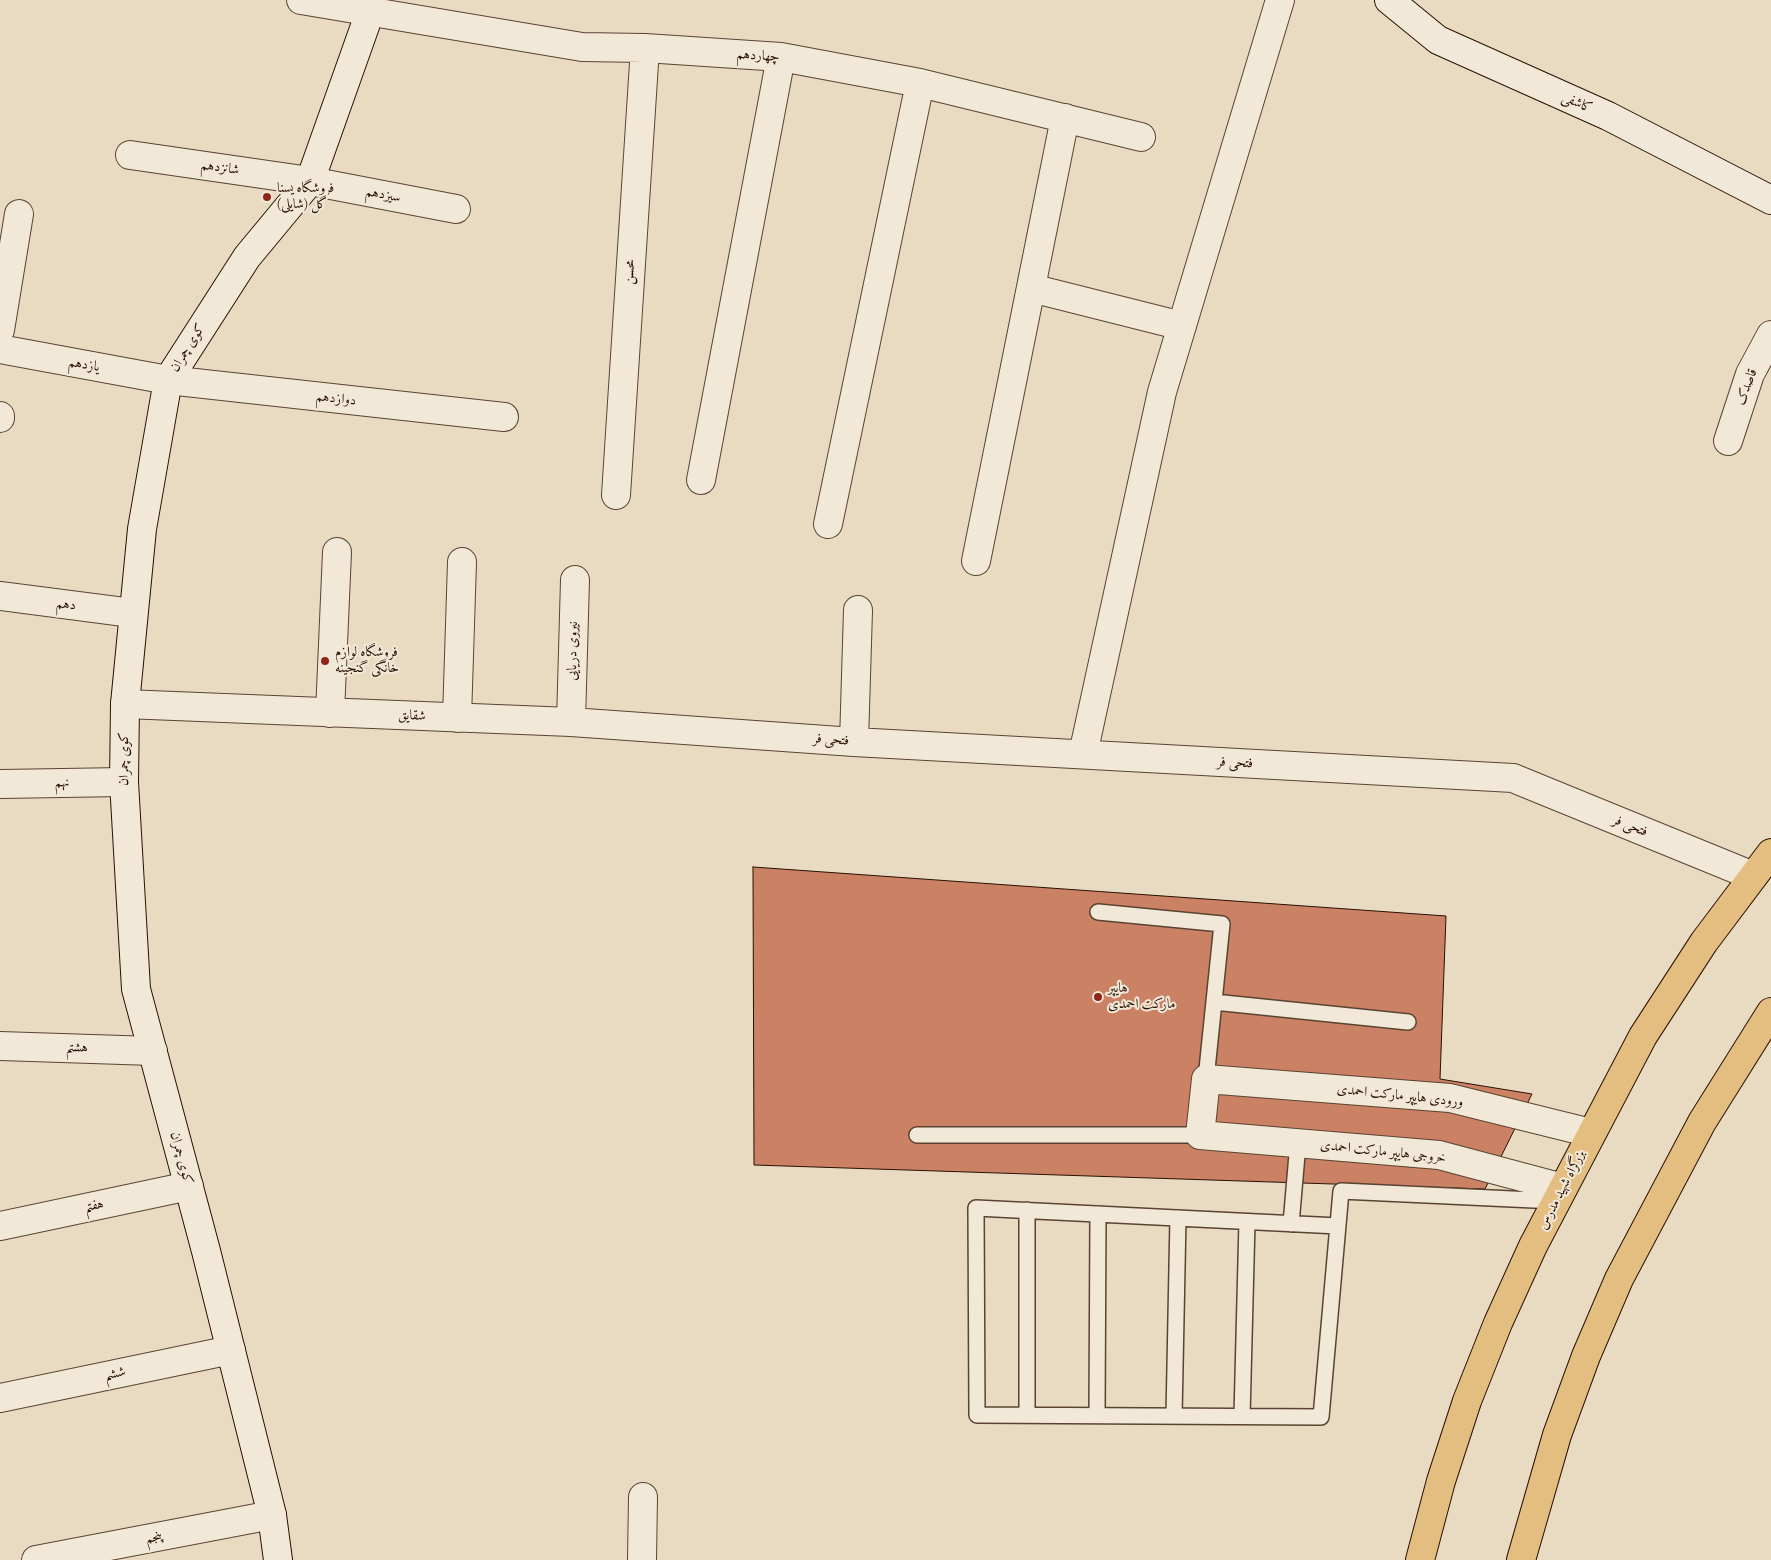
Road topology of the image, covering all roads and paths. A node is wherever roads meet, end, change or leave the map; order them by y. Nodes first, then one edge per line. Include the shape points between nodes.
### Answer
1 (301, 0) edge
2 (1280, 0) edge
3 (1388, 0) edge
4 (371, 6) edge
5 (645, 48) junction
6 (781, 57) junction
7 (920, 83) junction
8 (1065, 118) junction
9 (1141, 137) dead end
10 (130, 155) dead end
11 (310, 181) junction
12 (1771, 200) edge
13 (456, 209) dead end
14 (19, 214) dead end
15 (1031, 288) junction
16 (1182, 326) junction
17 (0, 330) edge
18 (1771, 335) edge
19 (0, 350) edge
20 (168, 380) junction
21 (504, 417) dead end
22 (1728, 441) dead end
23 (701, 480) dead end
24 (616, 495) dead end
25 (828, 524) dead end
26 (337, 552) dead end
27 (976, 561) dead end
28 (462, 562) dead end
29 (575, 580) dead end
30 (0, 596) edge
31 (858, 610) dead end
32 (132, 613) junction
33 (125, 704) junction
34 (330, 713) junction
35 (457, 718) junction
36 (571, 722) junction
37 (699, 731) joint
38 (854, 742) junction
39 (1082, 754) junction
40 (124, 782) junction
41 (0, 784) edge
42 (1771, 853) edge
43 (1753, 876) junction
44 (1098, 912) dead end
45 (1214, 1002) junction
46 (1771, 1012) edge
47 (1408, 1022) dead end
48 (0, 1046) edge
49 (153, 1051) junction
50 (1206, 1079) junction
51 (1591, 1133) junction
52 (917, 1135) dead end
53 (1200, 1135) junction
54 (1298, 1143) junction
55 (189, 1186) junction
56 (1559, 1195) junction
57 (1027, 1210) junction
58 (1098, 1214) junction
59 (1178, 1218) junction
60 (1248, 1222) junction
61 (1291, 1224) junction
62 (0, 1226) edge
63 (1338, 1226) junction
64 (231, 1350) junction
65 (0, 1398) edge
66 (1026, 1415) junction
67 (1097, 1415) junction
68 (1174, 1416) junction
69 (1242, 1416) junction
70 (643, 1497) dead end
71 (272, 1515) junction
72 (36, 1560) edge
73 (278, 1560) edge
74 (642, 1560) edge
75 (1420, 1560) edge
76 (1521, 1560) edge

1 - 4 street, چهاردهم
2 - 16 street
3 - 12 street, کاشفی via 1438,40 1608,116
4 - 5 street, چهاردهم via 582,47
4 - 11 street, کوی چمران
5 - 6 street, چهاردهم
5 - 24 street, محسن
6 - 7 street, چهاردهم
6 - 23 street
7 - 8 street, چهاردهم
7 - 25 street
8 - 9 street, چهاردهم
8 - 15 street
10 - 11 street, شانزدهم
11 - 13 street, سیزدهم
11 - 20 street, کوی چمران via 247,257
14 - 17 street
15 - 16 street
15 - 27 street
16 - 39 street via 1162,392
18 - 22 street, قاصدک via 1750,374
19 - 20 street, یازدهم
20 - 21 street, دوازدهم
20 - 32 street, کوی چمران via 142,529
26 - 34 street
28 - 35 street
29 - 36 street, نیروی دریایی
30 - 32 street, دهم
31 - 38 street
32 - 33 street, کوی چمران
33 - 34 street, شقایق
33 - 40 street, کوی چمران
34 - 35 street, شقایق
35 - 36 street, شقایق
36 - 37 street, شقایق
37 - 38 street, فتحی فر
38 - 39 street, فتحی فر
39 - 43 street, فتحی فر via 1513,778
40 - 41 street, نهم
40 - 49 street, کوی چمران via 136,989
42 - 43 highway, بزرگراه شهید مدرس
43 - 51 highway, بزرگراه شهید مدرس via 1657,1012
44 - 45 lane via 1222,924
45 - 47 lane
45 - 50 lane
46 - 76 highway via 1702,1122 1619,1279 1557,1435
48 - 49 street, هشتم
49 - 55 street, کوی چمران
50 - 51 street, ورودی هایپر مارکت احمدی via 1450,1098
50 - 53 street
51 - 56 highway, بزرگراه شهید مدرس
52 - 53 lane
53 - 54 street, خروجی هایپر مارکت احمدی
54 - 56 street, خروجی هایپر مارکت احمدی via 1439,1155
54 - 61 lane
55 - 62 street, هفتم
55 - 64 street, کوی چمران
56 - 63 lane via 1341,1191
56 - 75 highway, بزرگراه شهید مدرس via 1509,1297 1467,1401
57 - 58 lane
57 - 66 lane
57 - 66 lane via 976,1208 977,1415
58 - 59 lane
58 - 67 lane
59 - 60 lane
59 - 68 lane
60 - 61 lane
60 - 69 lane
61 - 63 lane
63 - 69 lane via 1321,1417
64 - 65 street, ششم
64 - 71 street, کوی چمران
66 - 67 lane
67 - 68 lane
68 - 69 lane
70 - 74 street
71 - 72 street, پنجم
71 - 73 street, کوی چمران

